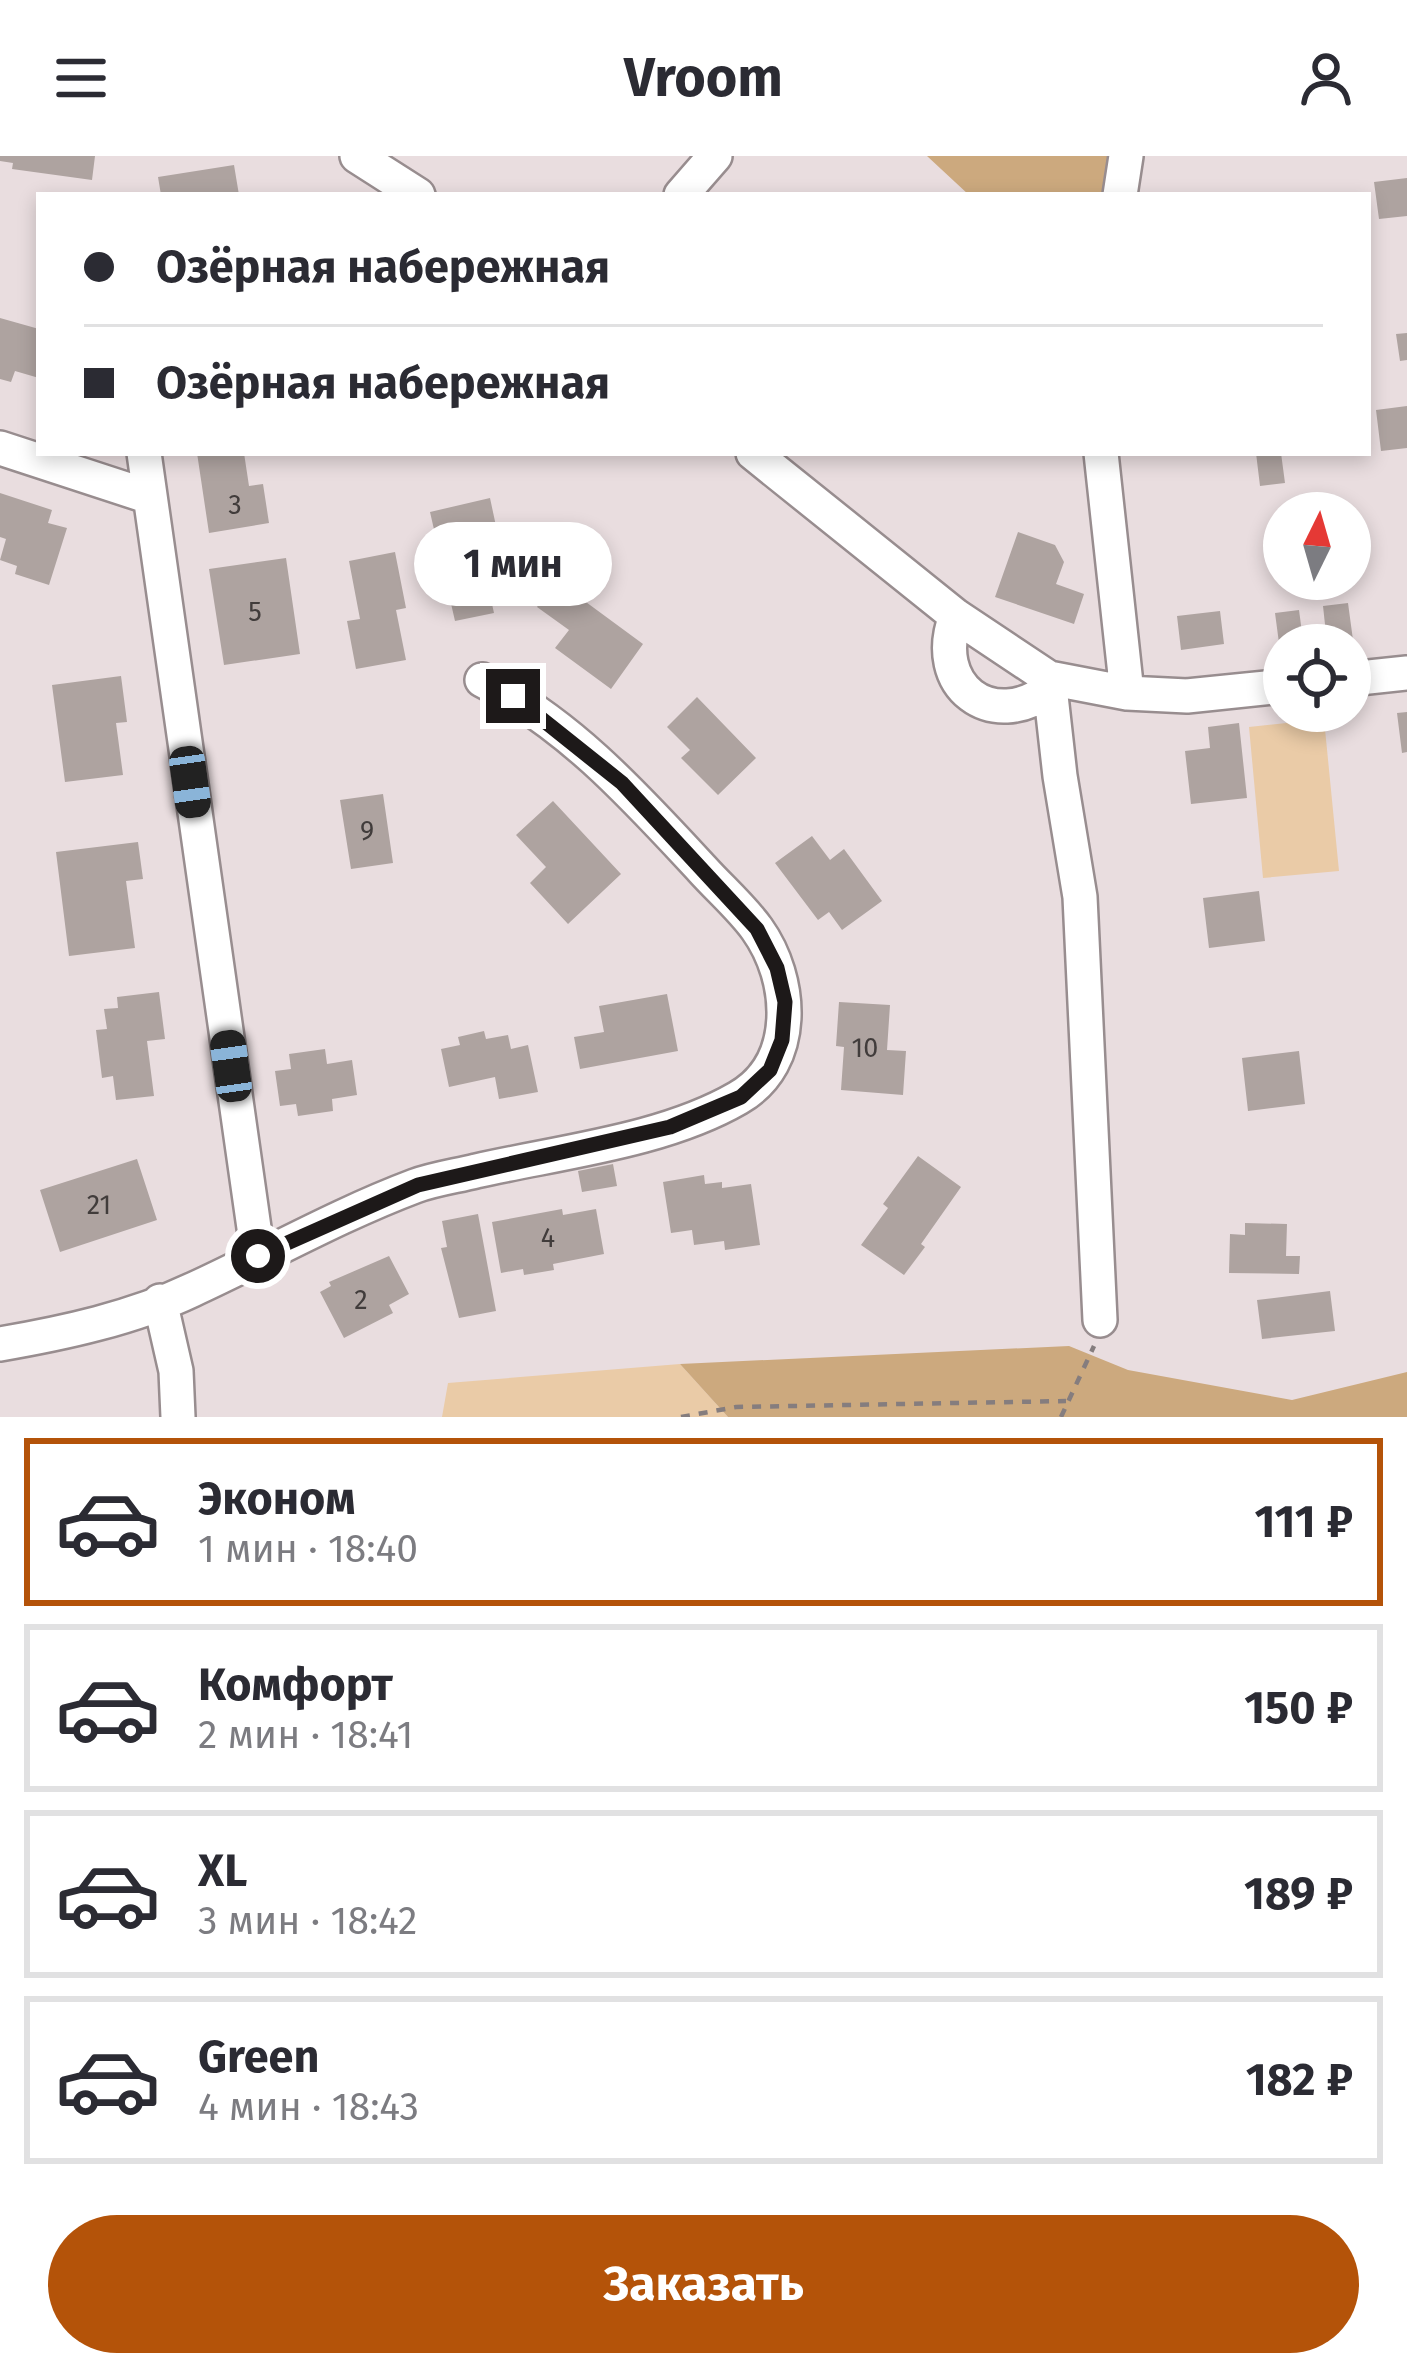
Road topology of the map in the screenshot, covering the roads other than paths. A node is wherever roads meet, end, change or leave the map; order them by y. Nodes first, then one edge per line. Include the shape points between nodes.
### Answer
1 (357, 156) edge
2 (715, 156) edge
3 (1126, 156) edge
4 (413, 192) edge
5 (684, 192) edge
6 (1120, 192) edge
7 (0, 448) edge
8 (144, 456) edge
9 (757, 456) edge
10 (1101, 456) edge
11 (150, 497) junction
12 (956, 616) junction
13 (1407, 673) edge
14 (1371, 677) edge
15 (482, 680) dead end
16 (1052, 682) junction
17 (1263, 688) edge
18 (1127, 693) junction
19 (258, 1256) junction
20 (160, 1301) junction
21 (1100, 1320) road end
22 (0, 1344) edge
23 (178, 1417) edge

1 - 4 street
2 - 5 street
3 - 6 street
7 - 11 street
8 - 11 street
9 - 12 street
10 - 18 street
11 - 19 street
12 - 16 street
12 - 16 street via 948,663 960,688 1013,706 1036,699
13 - 14 street
15 - 19 street via 622,783 757,929 785,1002 782,1040 770,1070 741,1097 670,1127 418,1185
16 - 18 street
16 - 21 street via 1080,897
17 - 18 street
19 - 20 street
20 - 22 street
20 - 23 street

